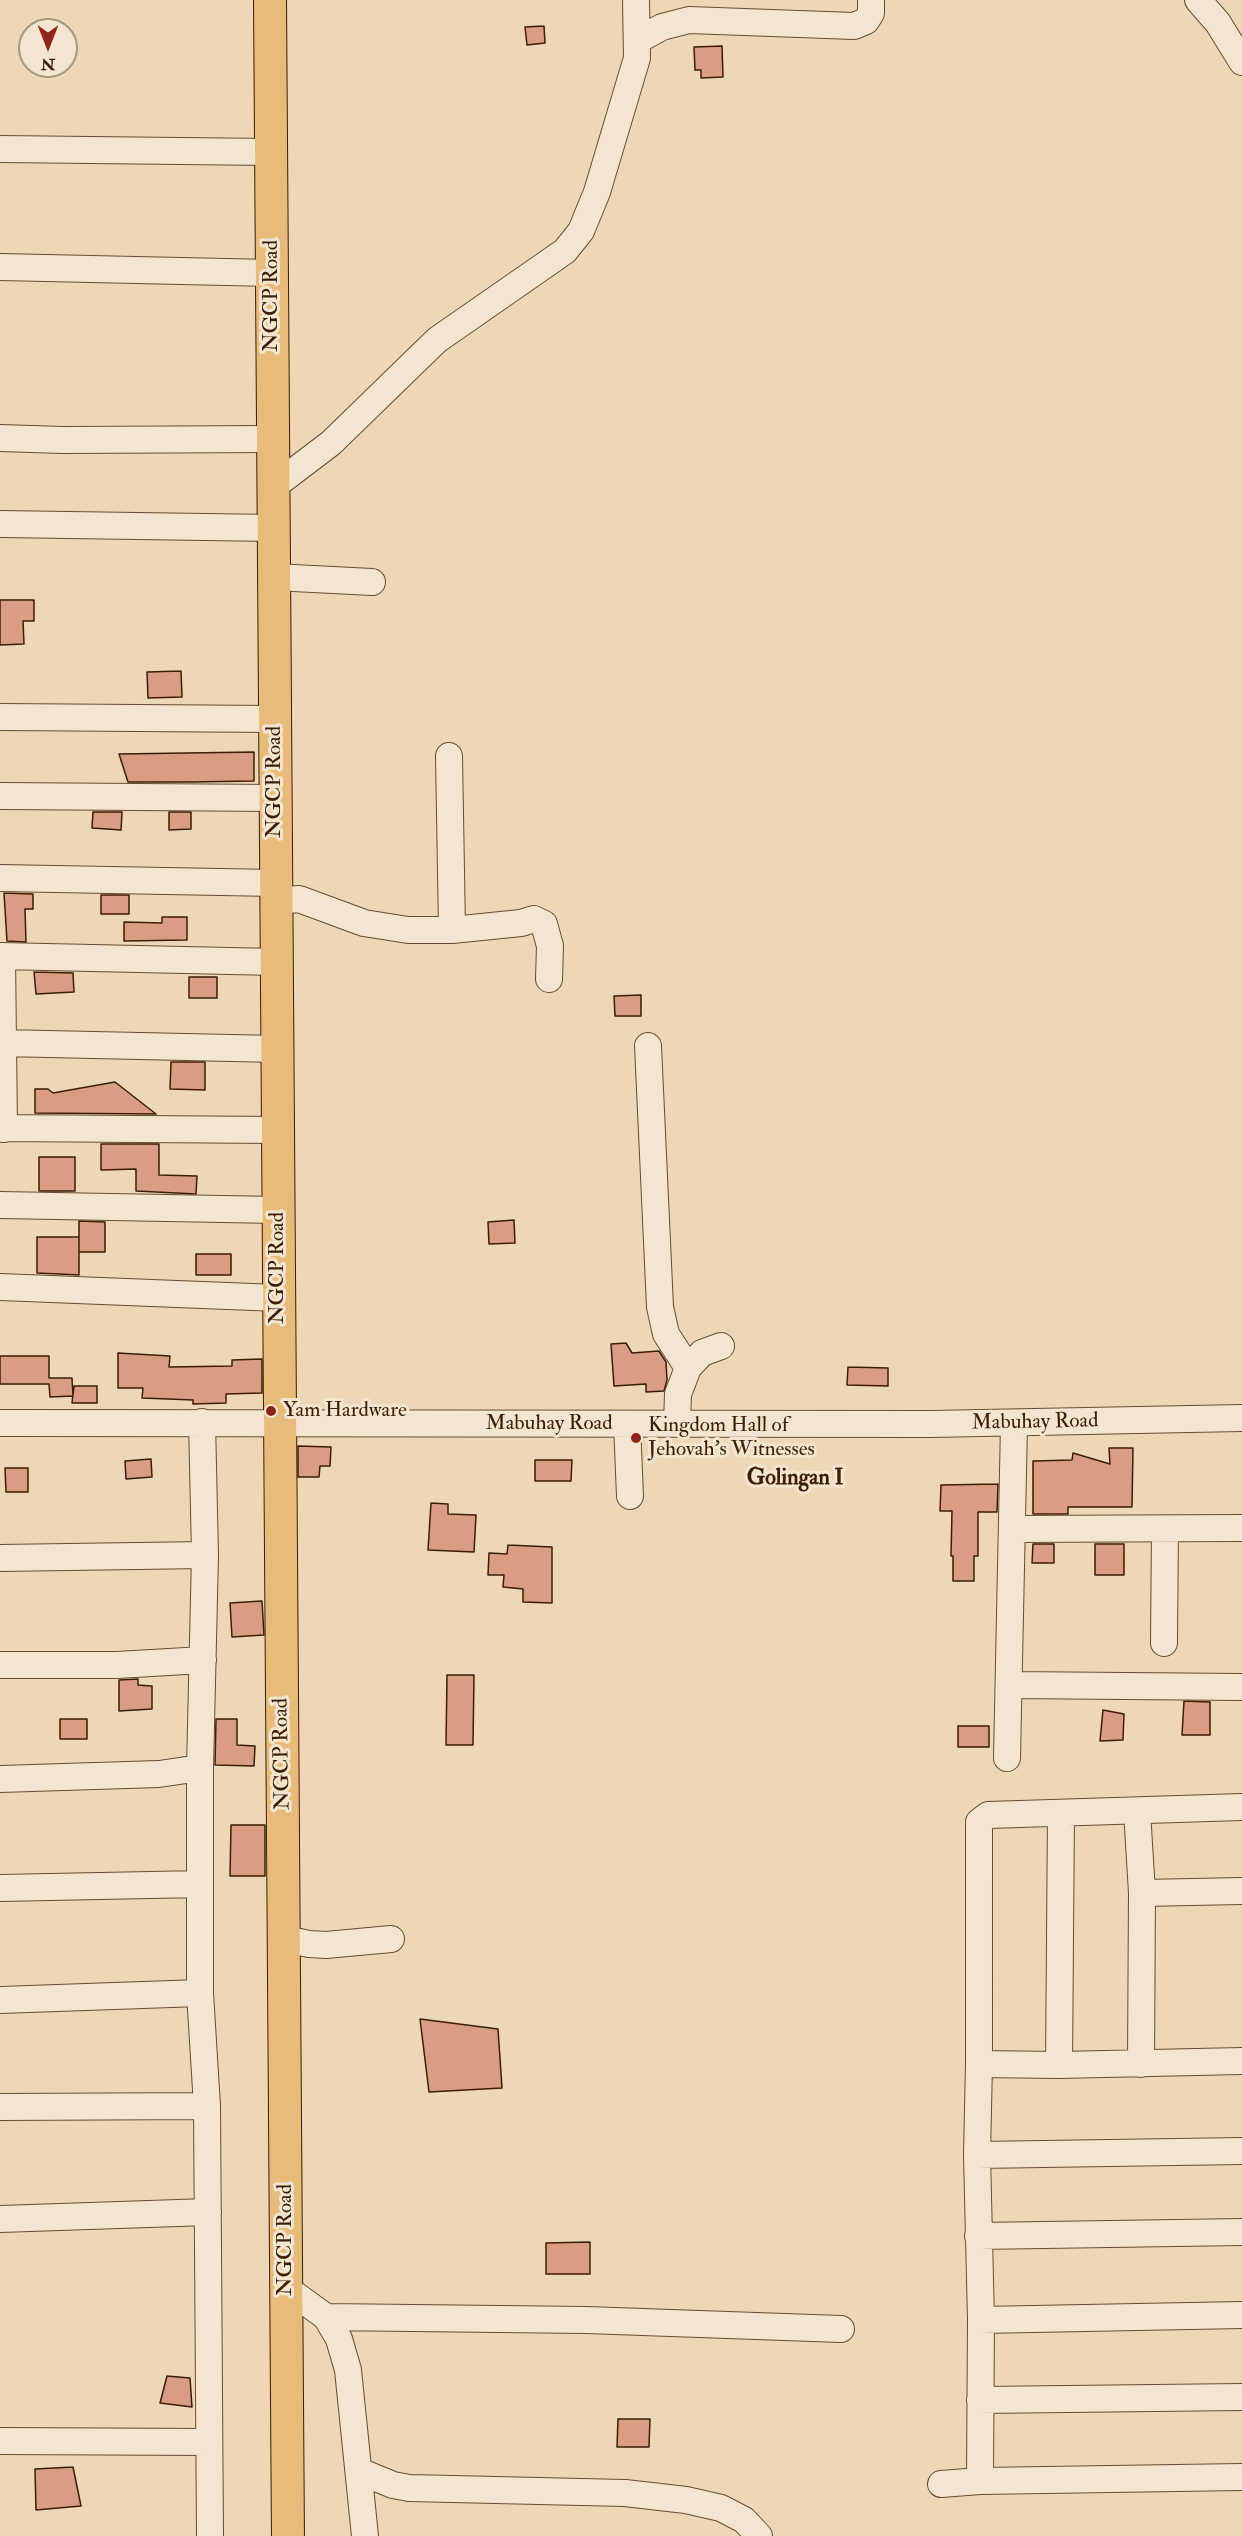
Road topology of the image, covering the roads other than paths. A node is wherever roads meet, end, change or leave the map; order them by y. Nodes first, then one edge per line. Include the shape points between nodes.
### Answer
1 (270, 0) edge
2 (636, 0) edge
3 (871, 0) edge
4 (1198, 0) edge
5 (638, 40) junction
6 (1242, 62) edge
7 (0, 148) edge
8 (271, 152) junction
9 (0, 267) edge
10 (272, 273) junction
11 (0, 438) edge
12 (273, 439) junction
13 (273, 487) junction
14 (0, 524) edge
15 (274, 528) junction
16 (274, 577) junction
17 (372, 582) dead end
18 (0, 717) edge
19 (275, 719) junction
20 (450, 756) dead end
21 (0, 796) edge
22 (275, 798) junction
23 (0, 878) edge
24 (276, 892) junction
25 (452, 930) junction
26 (1, 956) edge
27 (276, 962) junction
28 (549, 979) dead end
29 (2, 1043) junction
30 (648, 1046) dead end
31 (277, 1049) junction
32 (2, 1128) edge
33 (277, 1130) junction
34 (0, 1205) edge
35 (278, 1209) junction
36 (0, 1287) edge
37 (278, 1298) junction
38 (721, 1346) dead end
39 (688, 1368) junction
40 (1242, 1418) edge
41 (202, 1422) junction
42 (0, 1423) edge
43 (279, 1423) junction
44 (627, 1424) junction
45 (676, 1424) junction
46 (1014, 1424) junction
47 (630, 1496) dead end
48 (1242, 1528) edge
49 (1014, 1529) junction
50 (1165, 1529) junction
51 (205, 1555) junction
52 (0, 1558) edge
53 (1164, 1643) dead end
54 (203, 1660) junction
55 (0, 1665) edge
56 (1009, 1685) junction
57 (1242, 1687) edge
58 (1007, 1758) dead end
59 (201, 1768) junction
60 (0, 1779) edge
61 (1242, 1807) edge
62 (1137, 1811) junction
63 (1060, 1813) junction
64 (201, 1884) junction
65 (0, 1888) edge
66 (1242, 1892) edge
67 (1142, 1893) junction
68 (285, 1940) junction
69 (392, 1940) dead end
70 (201, 1993) junction
71 (0, 2000) edge
72 (1242, 2061) edge
73 (979, 2064) junction
74 (1141, 2064) junction
75 (1059, 2065) junction
76 (207, 2106) junction
77 (0, 2107) edge
78 (1242, 2151) edge
79 (977, 2155) junction
80 (208, 2212) junction
81 (0, 2219) edge
82 (1242, 2232) edge
83 (978, 2236) junction
84 (286, 2288) junction
85 (1242, 2315) edge
86 (326, 2317) junction
87 (981, 2320) junction
88 (841, 2329) dead end
89 (1242, 2397) edge
90 (980, 2400) junction
91 (0, 2441) edge
92 (208, 2442) junction
93 (359, 2471) junction
94 (1242, 2477) edge
95 (980, 2481) junction
96 (941, 2484) dead end
97 (291, 2534) edge
98 (210, 2536) edge
99 (365, 2536) edge
100 (759, 2536) edge

1 - 8 main road, NGCP Road
2 - 5 street
3 - 5 street via 871,14 854,26 689,20 662,27
4 - 6 street
5 - 13 street via 630,86 597,192 581,231 565,251 437,340 331,443
7 - 8 street
8 - 10 main road, NGCP Road
9 - 10 street
10 - 12 main road, NGCP Road
11 - 12 street
12 - 13 main road, NGCP Road
13 - 15 main road, NGCP Road
14 - 15 street
15 - 16 main road, NGCP Road
16 - 17 street
16 - 19 main road, NGCP Road
18 - 19 street
19 - 22 main road, NGCP Road
20 - 25 street
21 - 22 street
22 - 24 main road, NGCP Road
23 - 24 street
24 - 25 street via 364,923 408,930
24 - 27 main road, NGCP Road
25 - 28 street via 534,919 544,924 550,946
26 - 27 street
26 - 29 street
27 - 31 main road, NGCP Road
29 - 31 street
29 - 32 street
30 - 39 street via 660,1307 666,1334
31 - 33 main road, NGCP Road
32 - 33 street
33 - 35 main road, NGCP Road
34 - 35 street
35 - 37 main road, NGCP Road
36 - 37 street
37 - 43 main road, NGCP Road
38 - 39 street via 702,1353
39 - 45 street via 678,1394
40 - 46 street, Mabuhay Road
41 - 42 street, Mabuhay Road
41 - 43 street, Mabuhay Road
41 - 51 street
43 - 44 street, Mabuhay Road
43 - 68 main road, NGCP Road
44 - 45 street, Mabuhay Road
44 - 47 street
45 - 46 street, Mabuhay Road
46 - 49 street
48 - 50 street
49 - 50 street
49 - 56 street
50 - 53 street
51 - 52 street
51 - 54 street
54 - 55 street
54 - 59 street
56 - 57 street
56 - 58 street
59 - 60 street via 159,1774
59 - 64 street
61 - 62 street
62 - 63 street
62 - 67 street
63 - 73 street via 988,1815 979,1822
63 - 75 street
64 - 65 street
64 - 70 street
66 - 67 street
67 - 74 street
68 - 69 street via 326,1945
68 - 84 main road, NGCP Road
70 - 71 street
70 - 76 street
72 - 74 street
73 - 75 street
73 - 79 street
74 - 75 street
76 - 77 street
76 - 80 street
78 - 79 street
79 - 83 street
80 - 81 street
80 - 92 street
82 - 83 street
83 - 87 street
84 - 86 street
84 - 97 main road, NGCP Road
85 - 87 street
86 - 88 street via 585,2320
86 - 93 street via 339,2339 348,2370
87 - 90 street
89 - 90 street
90 - 95 street
91 - 92 street
92 - 98 street
93 - 99 street
93 - 100 street via 409,2488 625,2493 686,2500 721,2508 744,2520
94 - 95 street
95 - 96 street

